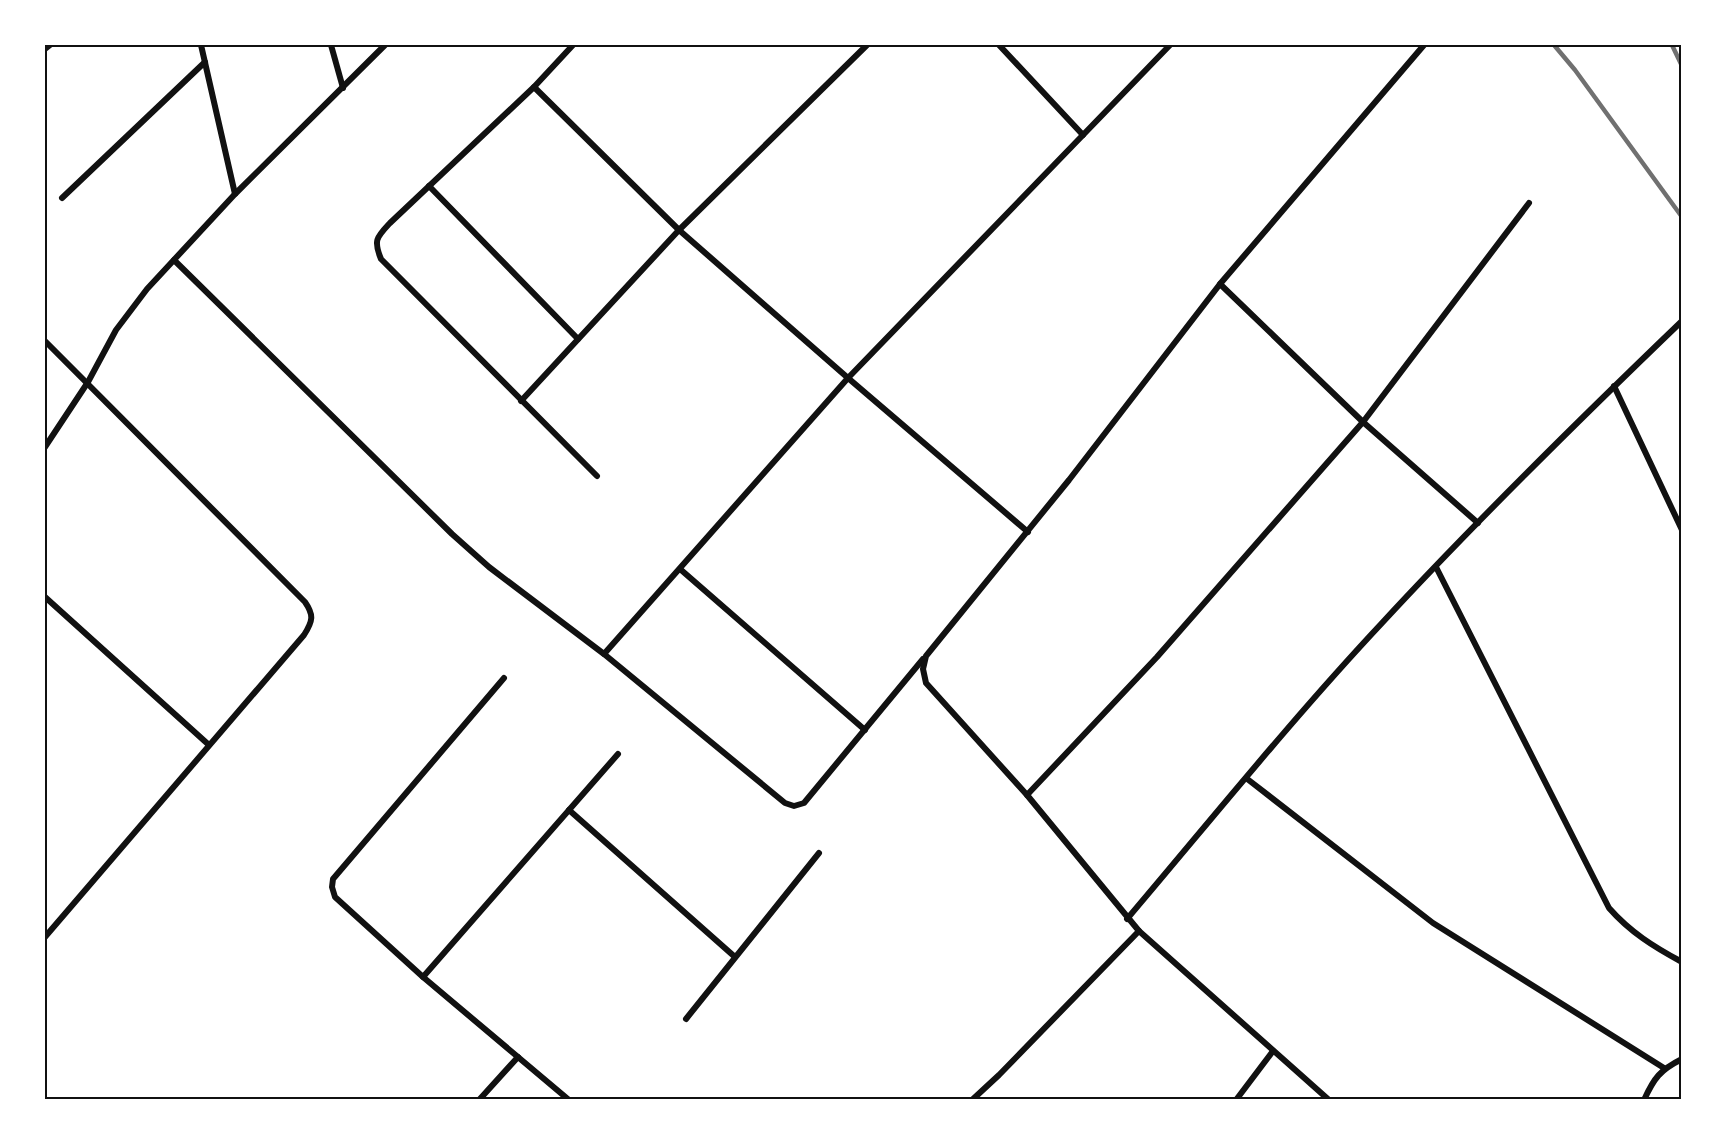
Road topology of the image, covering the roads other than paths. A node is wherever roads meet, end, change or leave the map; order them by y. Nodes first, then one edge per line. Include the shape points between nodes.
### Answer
1 (50, 45) edge
2 (201, 45) edge
3 (331, 45) edge
4 (385, 45) edge
5 (573, 45) edge
6 (867, 45) edge
7 (999, 45) edge
8 (1170, 45) edge
9 (1424, 45) edge
10 (45, 49) edge
11 (205, 62) junction
12 (343, 87) junction
13 (534, 87) junction
14 (1083, 135) junction
15 (429, 186) junction
16 (235, 194) junction
17 (62, 198) dead end
18 (1528, 203) dead end
19 (679, 230) junction
20 (174, 260) junction
21 (1220, 284) junction
22 (1682, 321) edge
23 (578, 339) junction
24 (45, 341) edge
25 (848, 378) junction
26 (88, 382) junction
27 (1614, 386) junction
28 (520, 401) junction
29 (1363, 422) junction
30 (45, 447) edge
31 (597, 476) dead end
32 (1478, 523) junction
33 (1682, 530) edge
34 (1028, 532) junction
35 (1436, 567) junction
36 (680, 569) junction
37 (45, 597) edge
38 (51, 603) junction
39 (45, 611) edge
40 (604, 654) junction
41 (926, 656) junction
42 (504, 678) dead end
43 (865, 730) junction
44 (209, 745) junction
45 (618, 754) dead end
46 (1246, 778) junction
47 (1027, 795) junction
48 (569, 810) junction
49 (819, 853) dead end
50 (1127, 919) junction
51 (1139, 931) junction
52 (45, 937) edge
53 (735, 957) junction
54 (1682, 962) edge
55 (423, 977) junction
56 (686, 1019) dead end
57 (1273, 1051) junction
58 (518, 1057) junction
59 (1682, 1059) edge
60 (1664, 1068) junction
61 (479, 1100) edge
62 (569, 1100) edge
63 (972, 1100) edge
64 (1236, 1100) edge
65 (1329, 1100) edge
66 (1644, 1100) edge

1 - 10 street
2 - 11 street
3 - 12 street
4 - 12 street
5 - 13 street
6 - 19 street
7 - 14 street
8 - 14 street
9 - 21 street
11 - 16 street
11 - 17 street
12 - 16 street
13 - 15 street
13 - 19 street
14 - 25 street
15 - 23 street
15 - 28 street via 378,235 375,246 381,260
16 - 20 street
18 - 29 street
19 - 23 street
19 - 25 street
20 - 26 street via 116,330
20 - 40 street via 452,534
21 - 29 street
21 - 34 street
22 - 27 street
23 - 28 street
24 - 26 street
25 - 34 street
25 - 36 street
26 - 30 street
26 - 44 street via 312,613 312,622 304,635
27 - 32 street
27 - 33 street
28 - 31 street
29 - 32 street
29 - 47 street via 1157,657
32 - 35 street
34 - 41 street
35 - 46 street
35 - 54 street via 1610,908 1640,937
36 - 40 street
36 - 43 street
37 - 38 street
38 - 39 street
38 - 44 street
40 - 43 street via 785,803 794,806 804,803
41 - 43 street
41 - 47 street via 926,683
42 - 55 street via 333,879 335,897
44 - 52 street
45 - 48 street
46 - 50 street
46 - 60 street via 1433,923
47 - 50 street
48 - 53 street
48 - 55 street
49 - 53 street
50 - 51 street
51 - 57 street
51 - 63 street
53 - 56 street
55 - 58 street
57 - 64 street
57 - 65 street
58 - 61 street
58 - 62 street
59 - 60 street
60 - 66 street

